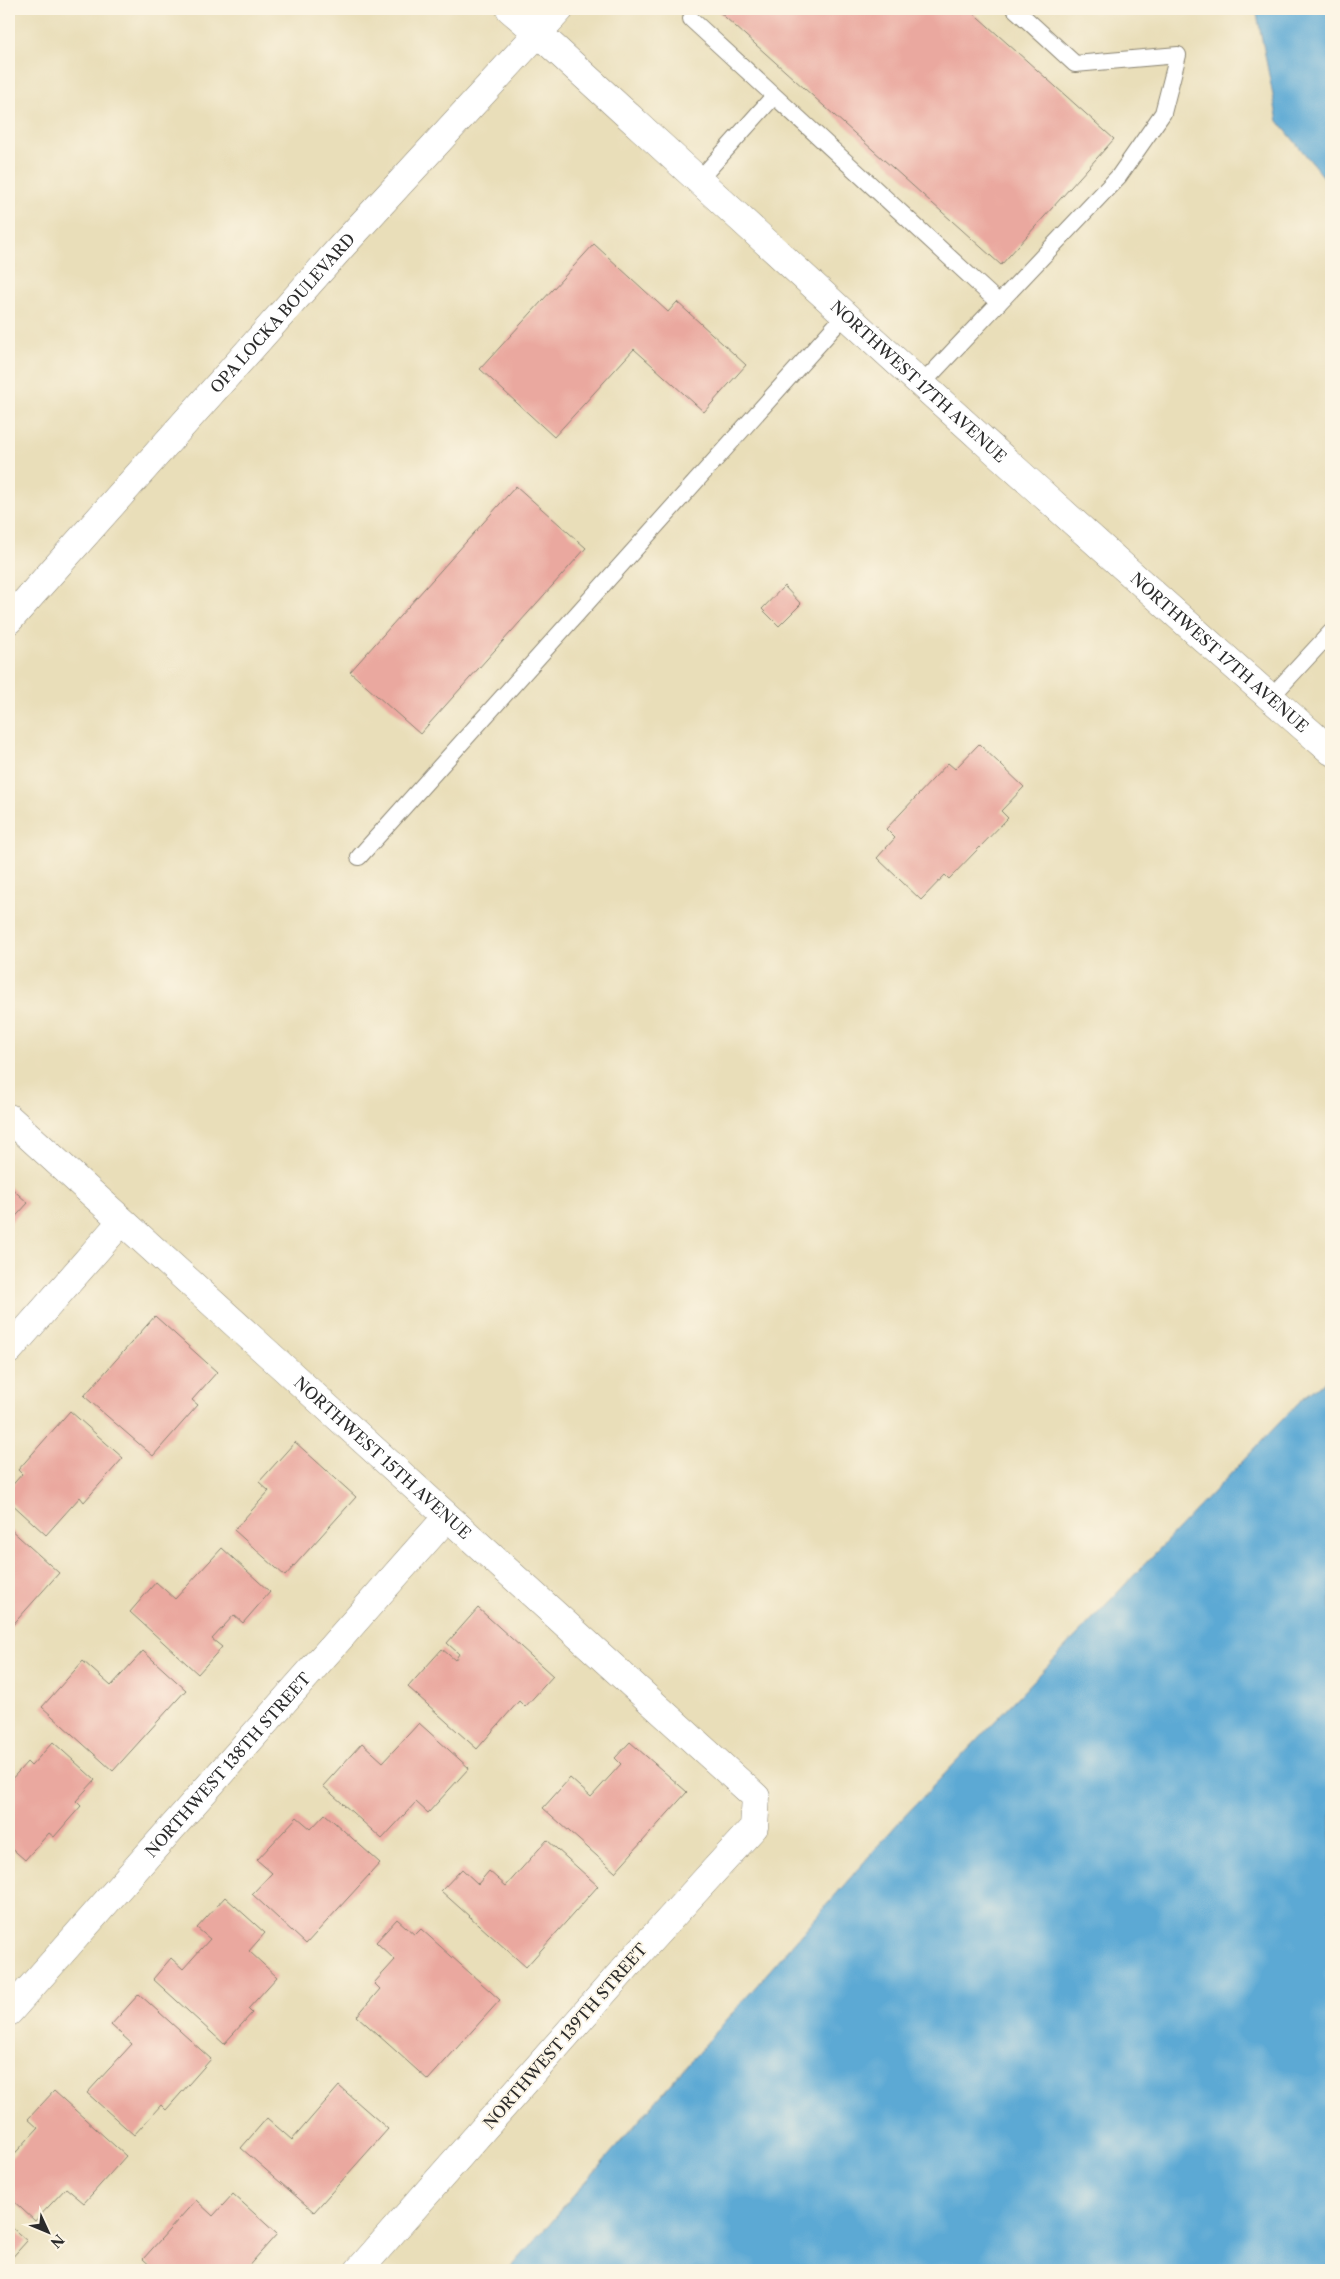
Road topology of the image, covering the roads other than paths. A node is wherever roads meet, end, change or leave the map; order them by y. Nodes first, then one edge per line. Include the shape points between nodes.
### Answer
1 (510, 9) edge
2 (560, 9) edge
3 (1015, 9) edge
4 (691, 19) dead end
5 (538, 33) junction
6 (774, 96) junction
7 (698, 181) junction
8 (999, 303) junction
9 (845, 315) junction
10 (921, 385) junction
11 (9, 620) edge
12 (1331, 632) edge
13 (1270, 698) junction
14 (1331, 751) edge
15 (359, 857) dead end
16 (9, 1118) edge
17 (121, 1222) junction
18 (9, 1350) edge
19 (447, 1517) junction
20 (756, 1797) joint
21 (9, 2012) edge
22 (359, 2270) edge

1 - 5 street, NORTHWEST 17TH AVENUE
2 - 5 street, OPA LOCKA BOULEVARD
3 - 8 lane via 1075,64 1178,55 1164,113 1119,176
4 - 6 lane
5 - 7 street, NORTHWEST 17TH AVENUE
5 - 11 street, OPA LOCKA BOULEVARD via 343,245
6 - 7 lane
6 - 8 lane
7 - 9 street, NORTHWEST 17TH AVENUE
8 - 10 lane
9 - 10 street, NORTHWEST 17TH AVENUE
9 - 15 lane
10 - 13 street, NORTHWEST 17TH AVENUE
12 - 13 lane
13 - 14 street, NORTHWEST 17TH AVENUE
16 - 17 street, NORTHWEST 15TH AVENUE
17 - 18 street
17 - 19 street, NORTHWEST 15TH AVENUE
19 - 20 street, NORTHWEST 15TH AVENUE
19 - 21 street, NORTHWEST 138TH STREET
20 - 22 street, NORTHWEST 139TH STREET via 754,1827 635,1956

